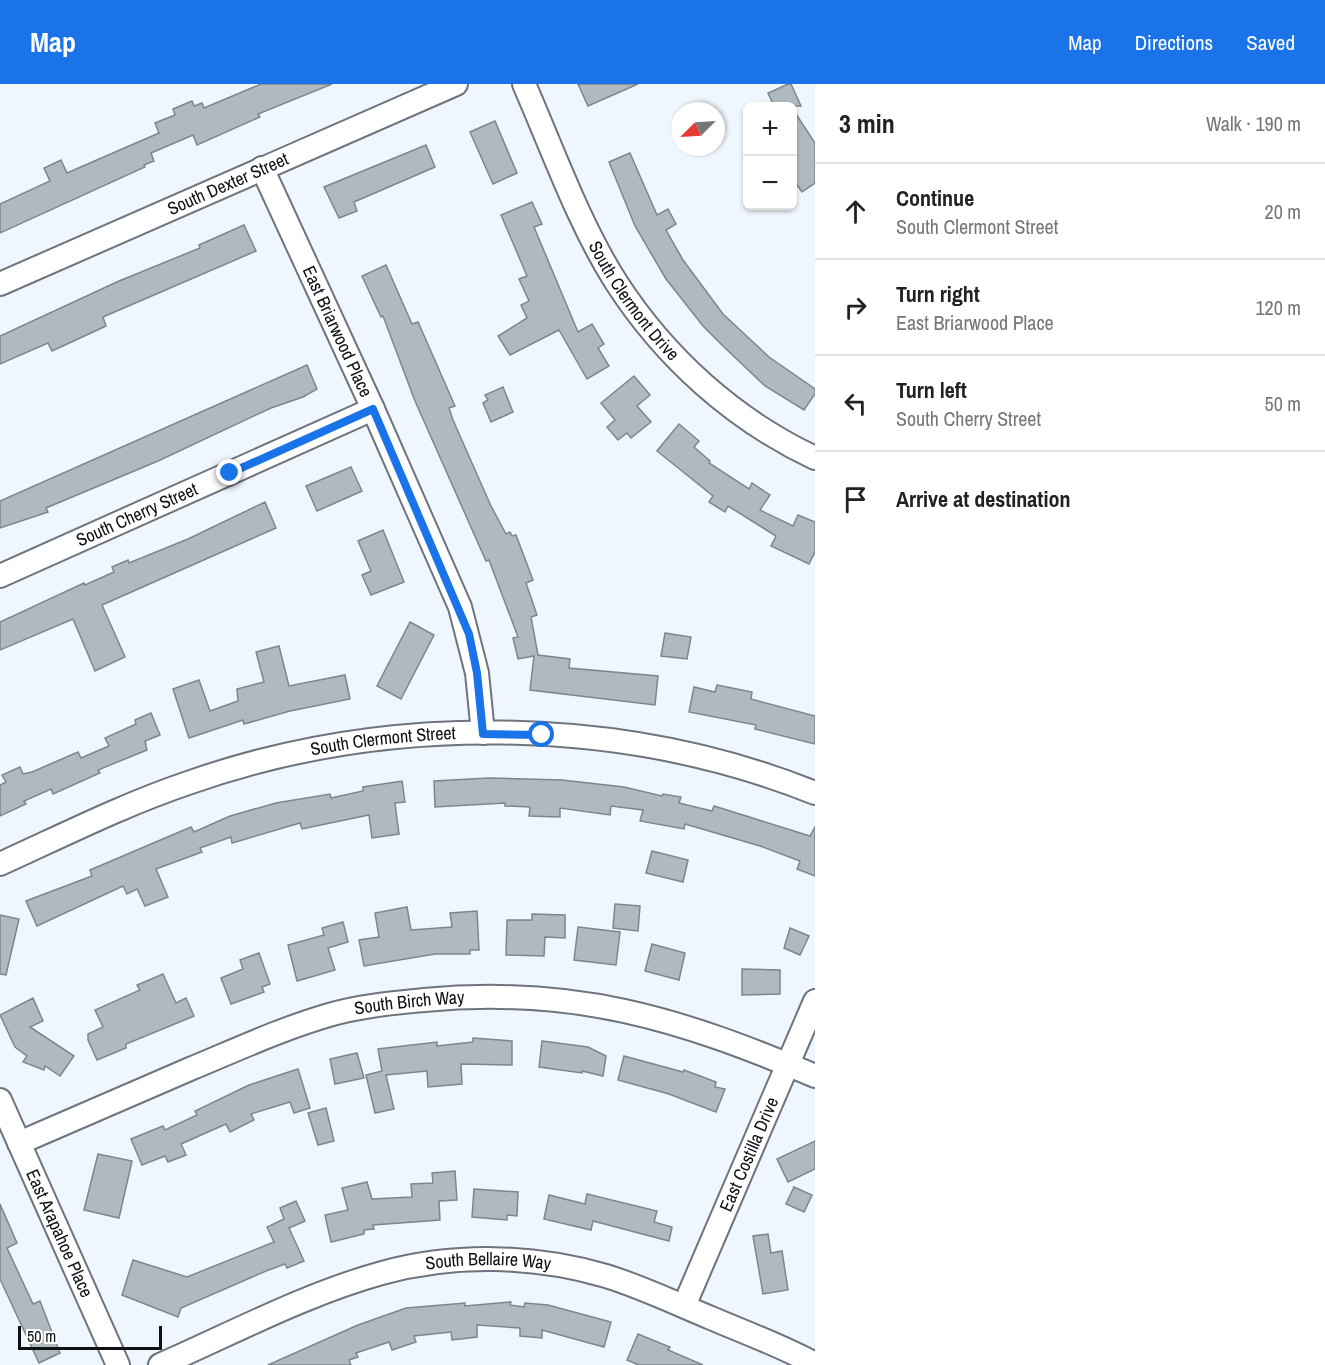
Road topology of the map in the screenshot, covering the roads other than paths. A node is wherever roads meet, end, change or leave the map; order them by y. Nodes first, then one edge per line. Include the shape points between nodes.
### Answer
1 (456, 84) edge
2 (524, 84) edge
3 (262, 168) junction
4 (0, 284) edge
5 (373, 409) junction
6 (815, 458) edge
7 (0, 576) edge
8 (483, 734) junction
9 (815, 793) edge
10 (0, 864) edge
11 (815, 1001) edge
12 (788, 1064) junction
13 (815, 1076) edge
14 (0, 1100) edge
15 (19, 1143) junction
16 (684, 1306) junction
17 (815, 1364) edge
18 (118, 1365) edge
19 (160, 1365) edge

1 - 3 street, South Dexter Street
2 - 6 street, South Clermont Drive via 595,244 636,311 686,369 716,395 765,432
3 - 4 street, South Dexter Street
3 - 5 street, East Briarwood Place
5 - 7 street, South Cherry Street
5 - 8 street, East Briarwood Place via 469,634
8 - 9 street, South Clermont Street via 606,740 668,751 738,767
8 - 10 street, South Clermont Street via 395,737 332,745 251,763 188,782
11 - 12 street, East Costilla Drive
12 - 13 street, South Birch Way
12 - 15 street, South Birch Way via 648,1014 592,1003 531,997 459,997 396,1003 332,1014 275,1033
12 - 16 street, East Costilla Drive
14 - 15 street, East Arapahoe Place
15 - 18 street, East Arapahoe Place
16 - 17 street, South Bellaire Way
16 - 19 street, South Bellaire Way via 608,1277 561,1265 471,1259 429,1263 336,1288

